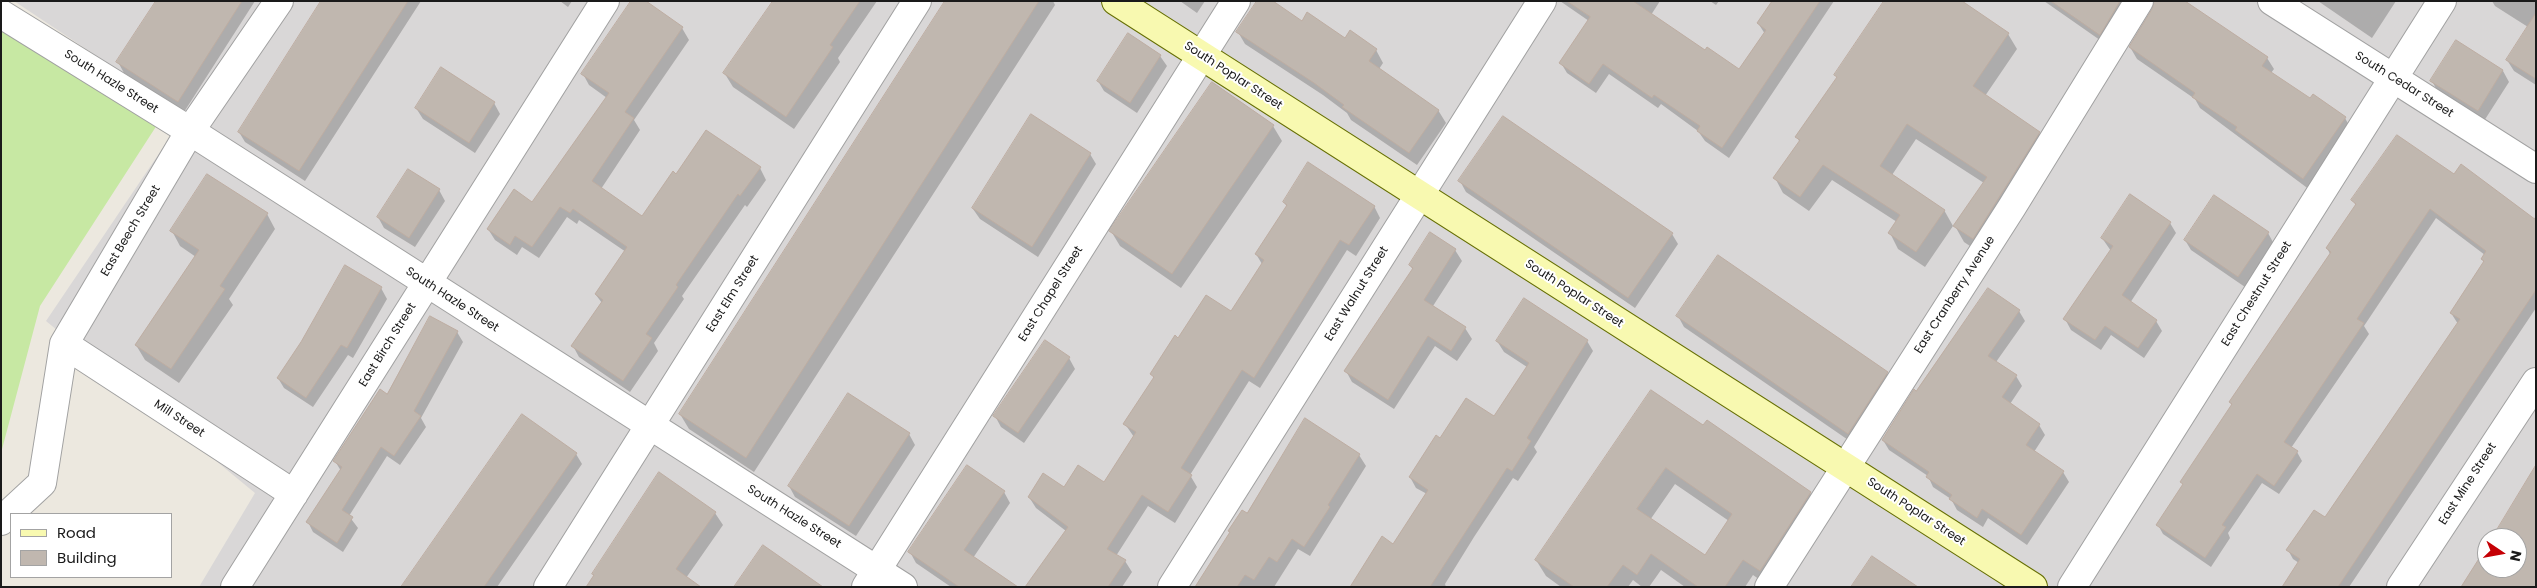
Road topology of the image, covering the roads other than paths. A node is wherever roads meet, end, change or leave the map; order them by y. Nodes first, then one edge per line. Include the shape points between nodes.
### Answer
1 (279, 1) edge
2 (605, 1) edge
3 (918, 1) edge
4 (1116, 1) edge
5 (1236, 1) edge
6 (1542, 1) edge
7 (2139, 1) edge
8 (2272, 1) edge
9 (2442, 1) edge
10 (1, 14) edge
11 (1202, 56) junction
12 (2393, 78) junction
13 (190, 131) junction
14 (2536, 169) edge
15 (1420, 195) junction
16 (427, 284) junction
17 (64, 344) junction
18 (2536, 382) edge
19 (650, 426) junction
20 (1845, 466) junction
21 (294, 494) junction
22 (1, 521) edge
23 (872, 578) edge
24 (235, 587) edge
25 (548, 587) edge
26 (903, 587) edge
27 (1172, 587) edge
28 (1769, 587) edge
29 (2033, 587) edge
30 (2072, 587) edge
31 (2400, 587) edge

1 - 13 street, East Beech Street
2 - 16 street, East Birch Street
3 - 19 street, East Elm Street
4 - 11 main road, South Poplar Street
5 - 11 street, East Chapel Street
6 - 15 street, East Walnut Street
7 - 20 street, East Cranberry Avenue via 2012,207
8 - 12 street, South Cedar Street
9 - 12 street, East Chestnut Street
10 - 13 street, South Hazle Street
11 - 15 main road, South Poplar Street
11 - 23 street, East Chapel Street
12 - 14 street, South Cedar Street
12 - 30 street, East Chestnut Street
13 - 16 street, South Hazle Street
13 - 17 street, East Beech Street
15 - 20 main road, South Poplar Street
15 - 27 street, East Walnut Street
16 - 19 street, South Hazle Street
16 - 21 street, East Birch Street
17 - 21 street, Mill Street
17 - 22 street, East Beech Street via 42,483
18 - 31 street, East Mine Street
19 - 23 street, South Hazle Street
19 - 25 street, East Elm Street
20 - 28 street, East Cranberry Avenue
20 - 29 main road, South Poplar Street
21 - 24 street, East Birch Street
23 - 26 street, South Hazle Street

